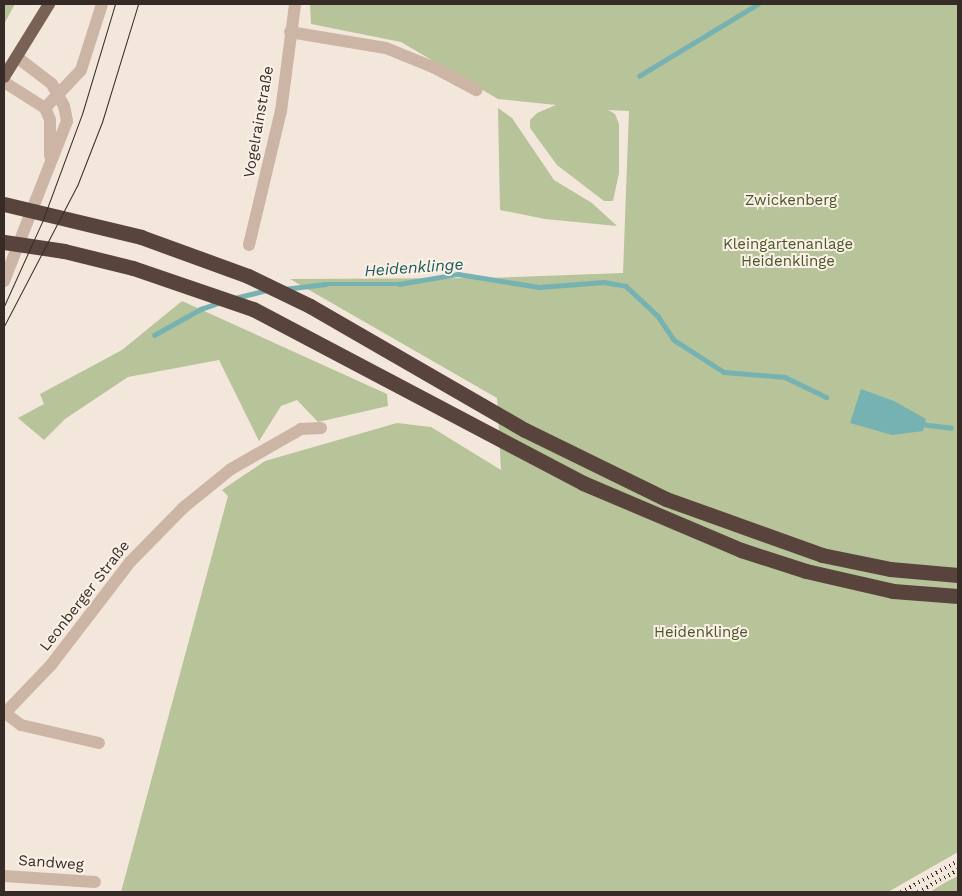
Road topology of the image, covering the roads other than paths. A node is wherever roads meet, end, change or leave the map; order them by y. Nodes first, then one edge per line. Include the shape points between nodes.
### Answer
1 (49, 4) edge
2 (102, 4) edge
3 (295, 4) edge
4 (290, 32) junction
5 (18, 58) junction
6 (4, 77) edge
7 (4, 82) edge
8 (476, 90) dead end
9 (59, 94) junction
10 (45, 108) junction
11 (49, 168) junction
12 (4, 204) edge
13 (4, 242) edge
14 (249, 244) dead end
15 (4, 280) edge
16 (321, 428) dead end
17 (958, 575) edge
18 (958, 596) edge
19 (4, 713) edge
20 (99, 743) dead end
21 (4, 876) edge
22 (95, 882) dead end

1 - 5 main road
2 - 9 street via 81,70
3 - 4 street, Vogelrainstraße
4 - 8 street via 386,48 435,68
4 - 14 street, Vogelrainstraße via 273,149
5 - 6 main road
5 - 9 street via 52,84
7 - 10 street
9 - 10 street
9 - 11 street via 67,121
10 - 11 street via 51,131
11 - 15 street
12 - 17 highway via 77,219 197,255 310,306 598,468 735,526 786,545 864,565
13 - 18 highway via 133,268 220,296 293,328 583,482 741,550 806,571 893,591
16 - 19 street, Leonberger Straße via 300,429 231,469 183,508 130,562 51,665
19 - 20 street via 21,725
21 - 22 street, Sandweg

